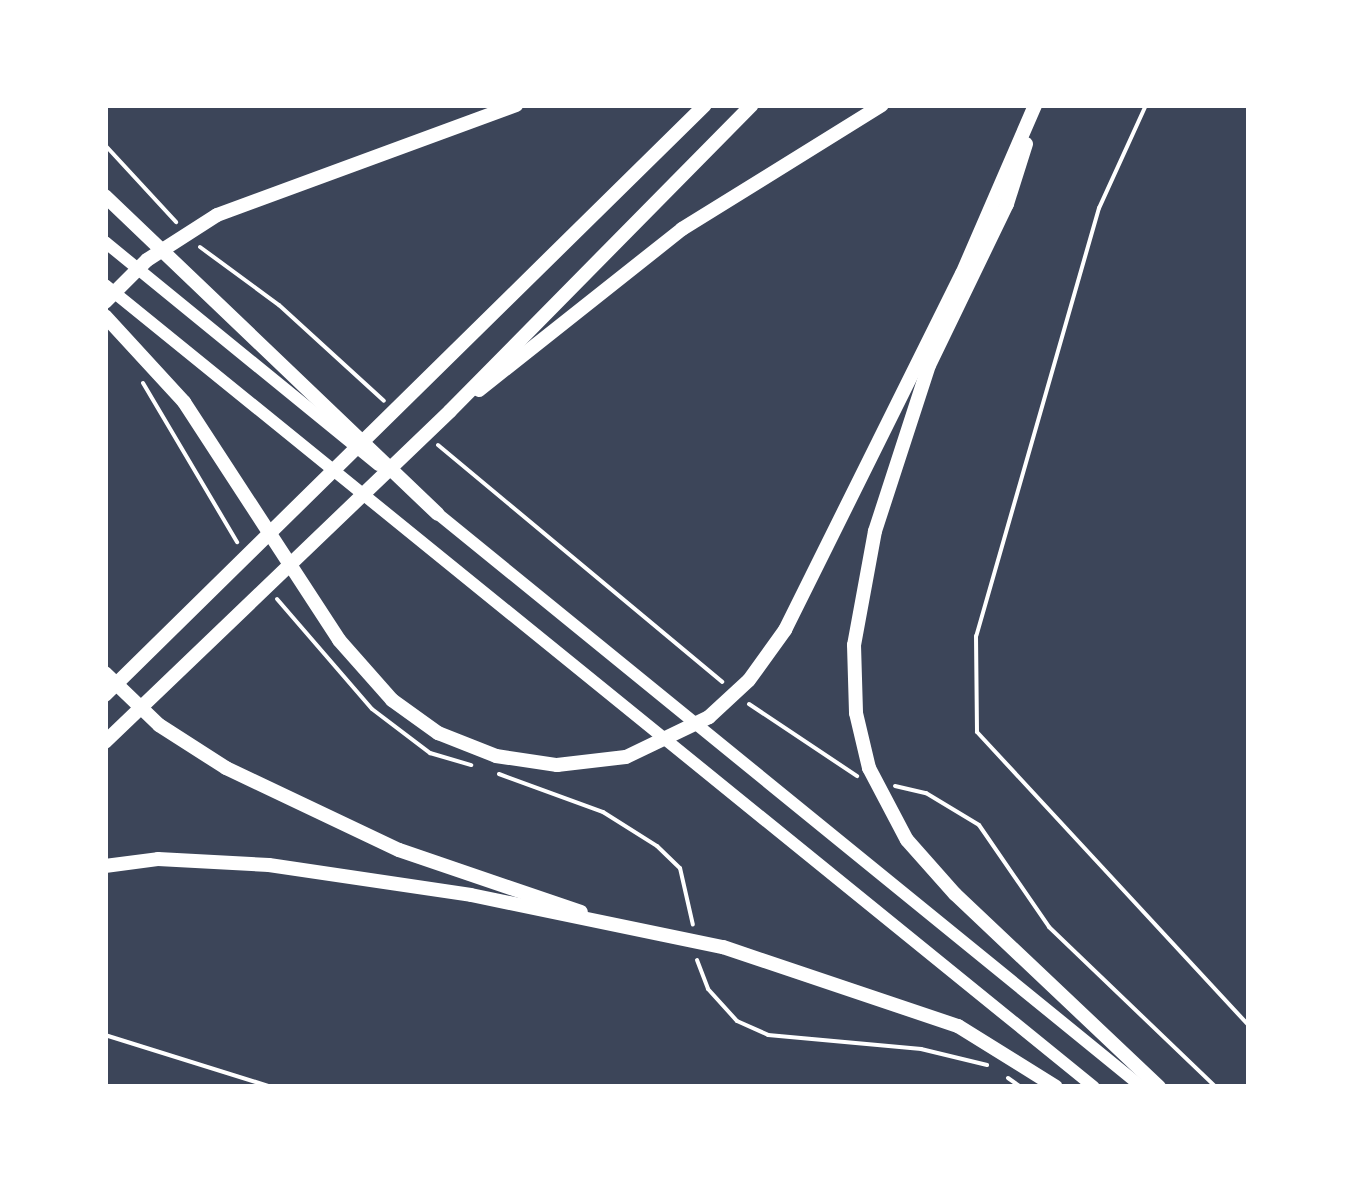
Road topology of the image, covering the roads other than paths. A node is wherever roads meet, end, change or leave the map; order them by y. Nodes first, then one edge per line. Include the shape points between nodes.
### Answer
1 (516, 105) edge
2 (704, 105) edge
3 (752, 105) edge
4 (882, 105) edge
5 (1036, 105) edge
6 (105, 196) edge
7 (105, 242) edge
8 (105, 286) edge
9 (105, 302) edge
10 (105, 316) edge
11 (450, 411) junction
12 (438, 514) junction
13 (105, 673) edge
14 (105, 695) edge
15 (111, 736) edge
16 (105, 866) edge
17 (672, 940) junction
18 (1056, 1087) edge
19 (1094, 1087) edge
20 (1142, 1087) edge
21 (1159, 1087) edge

1 - 9 highway via 217,215 147,260
2 - 14 highway
3 - 11 highway
4 - 11 highway via 682,229 528,357
5 - 10 highway via 868,470 761,665 719,709 670,740 626,757 568,765 470,748 392,700 339,640 184,402
5 - 21 highway via 1007,204 929,365 876,531 854,645 856,713 869,768 907,840
6 - 12 highway
7 - 12 main road
8 - 19 main road
11 - 15 highway
12 - 20 main road
13 - 17 highway via 180,740 313,810 465,874
16 - 17 highway via 158,859 269,865 470,895
17 - 18 highway via 723,948 958,1026

